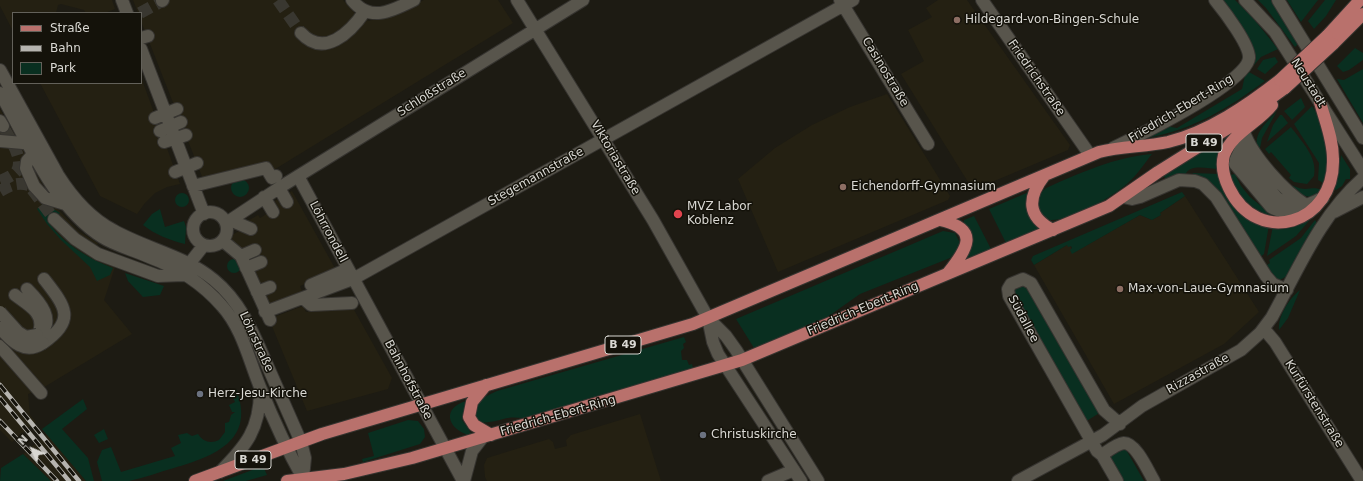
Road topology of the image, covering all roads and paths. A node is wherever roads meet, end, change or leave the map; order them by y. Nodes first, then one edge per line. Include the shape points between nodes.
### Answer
1 (352, 0) edge
2 (414, 0) edge
3 (517, 0) edge
4 (583, 0) edge
5 (982, 0) edge
6 (1216, 0) edge
7 (1245, 0) edge
8 (1278, 0) edge
9 (1350, 0) edge
10 (1360, 0) edge
11 (846, 2) edge
12 (365, 12) junction
13 (1363, 14) edge
14 (1342, 21) junction
15 (536, 29) junction
16 (301, 33) tunnel mouth
17 (1330, 40) junction
18 (144, 63) edge
19 (0, 70) edge
20 (1283, 84) junction
21 (0, 93) edge
22 (1320, 102) junction
23 (1245, 134) junction
24 (1363, 138) edge
25 (32, 139) junction
26 (604, 139) junction
27 (0, 141) edge
28 (928, 144) dead end
29 (1113, 148) junction
30 (1090, 155) junction
31 (1363, 170) edge
32 (298, 176) junction
33 (1044, 176) junction
34 (1363, 178) edge
35 (279, 183) junction
36 (193, 186) junction
37 (1123, 197) junction
38 (1362, 197) edge
39 (1323, 198) junction
40 (262, 199) junction
41 (287, 202) dead end
42 (1301, 207) junction
43 (270, 213) dead end
44 (204, 214) junction
45 (1327, 217) junction
46 (54, 219) tunnel mouth
47 (940, 220) junction
48 (228, 222) junction
49 (251, 229) dead end
50 (1054, 230) junction
51 (222, 241) junction
52 (204, 245) junction
53 (256, 250) dead end
54 (241, 256) junction
55 (193, 259) dead end
56 (171, 260) junction
57 (262, 264) dead end
58 (247, 270) junction
59 (948, 274) junction
60 (184, 275) junction
61 (348, 278) junction
62 (42, 281) dead end
63 (311, 285) dead end
64 (270, 287) dead end
65 (27, 289) dead end
66 (1286, 290) junction
67 (257, 292) junction
68 (15, 295) dead end
69 (310, 304) junction
70 (346, 305) dead end
71 (0, 312) edge
72 (708, 318) junction
73 (0, 328) edge
74 (1264, 329) junction
75 (39, 337) junction
76 (3, 349) edge
77 (742, 360) junction
78 (725, 366) junction
79 (486, 385) junction
80 (260, 388) junction
81 (41, 393) dead end
82 (421, 404) junction
83 (1120, 424) junction
84 (487, 436) junction
85 (1092, 441) junction
86 (301, 442) junction
87 (287, 447) junction
88 (445, 448) junction
89 (1102, 455) junction
90 (794, 470) junction
91 (220, 472) junction
92 (304, 480) edge
93 (195, 481) edge
94 (287, 481) edge
95 (463, 481) edge
96 (768, 481) edge
97 (801, 481) edge
98 (818, 481) edge
99 (1018, 481) edge
100 (1117, 481) edge
101 (1154, 481) edge
102 (1362, 481) edge

1 - 12 street
2 - 12 street via 384,13
3 - 15 street, Viktoriastraße
4 - 15 street, Schloßstraße
5 - 30 street, Friedrichstraße
6 - 29 street, Friedrich-Ebert-Ring via 1247,47 1249,57 1246,66 1229,83 1158,126
7 - 22 street, Neustadt via 1275,32
8 - 24 street, Neustadt
9 - 14 main road
10 - 14 main road, Friedrich-Ebert-Ring / B 49
11 - 26 street, Stegemannstraße
11 - 28 street, Casinostraße
12 - 16 street via 350,30 330,42 312,43
13 - 17 main road, Friedrich-Ebert-Ring / B 49
14 - 17 main road, Friedrich-Ebert-Ring / B 49
15 - 26 street, Viktoriastraße
15 - 32 street, Schloßstraße
17 - 20 main road, Friedrich-Ebert-Ring / B 49, bridge
18 - 36 street via 153,96 176,139
19 - 25 street
20 - 23 main road via 1269,109
20 - 29 main road, Friedrich-Ebert-Ring / B 49 via 1192,134 1161,143
20 - 37 main road, Friedrich-Ebert-Ring / B 49 via 1242,120
21 - 25 street
22 - 31 street, Neustadt
22 - 39 main road via 1333,160 1330,186
23 - 39 main road via 1228,148 1223,163 1225,180 1243,208 1261,220 1289,221 1305,216
23 - 42 street via 1256,154
23 - 42 street via 1236,159 1237,168 1271,207 1284,212
25 - 27 street via 19,143
25 - 56 street via 66,187 95,218
25 - 56 street via 34,153 54,188 82,221 104,238
26 - 61 street, Stegemannstraße
26 - 72 street, Viktoriastraße
29 - 30 main road, Friedrich-Ebert-Ring / B 49
30 - 33 main road, Friedrich-Ebert-Ring / B 49
32 - 35 street, Schloßstraße
32 - 61 street, Löhrrondell
33 - 47 main road, Friedrich-Ebert-Ring / B 49
33 - 50 main road via 1034,191 1032,207 1039,221
34 - 45 street, Rizzastraße
35 - 36 street via 272,178 266,168 255,167
35 - 40 street
35 - 41 street
36 - 44 street
37 - 50 main road, Friedrich-Ebert-Ring / B 49 via 1103,209
37 - 66 street via 1140,197 1179,180 1203,184 1216,197 1266,276 1273,284
38 - 45 street, Rizzastraße
39 - 42 street
40 - 43 street
40 - 48 street
44 - 48 street via 217,214
44 - 52 street via 195,221 193,232
45 - 66 street, Rizzastraße
46 - 60 street via 75,239 98,254 158,276
47 - 59 main road via 961,227 966,235 964,250
47 - 72 main road, Friedrich-Ebert-Ring / B 49
48 - 49 street
48 - 51 street via 226,236
50 - 59 main road, Friedrich-Ebert-Ring / B 49
51 - 52 street via 212,246
51 - 54 street, Löhrrondell
52 - 55 street
53 - 54 street
54 - 58 street, Löhrrondell
56 - 60 street, Löhrstraße
56 - 86 street, Löhrstraße via 204,271 237,304 252,330
57 - 58 street
58 - 67 street, Löhrrondell
59 - 77 main road, Friedrich-Ebert-Ring / B 49
60 - 80 street, Löhrstraße via 210,294 231,317
61 - 63 street
61 - 69 street, Löhrrondell
61 - 82 street, Bahnhofstraße
62 - 75 street via 60,301 64,322 58,332
64 - 67 street
65 - 75 street via 46,312 46,327
66 - 74 street, Rizzastraße
67 - 69 street, Löhrrondell via 267,318
68 - 75 street via 41,320
69 - 70 street, Löhrrondell
71 - 75 street, bridge via 18,332 26,337
72 - 77 street via 726,336
72 - 78 street via 713,342
72 - 79 main road, Friedrich-Ebert-Ring / B 49
73 - 75 street, bridge via 9,339 20,346 31,348
74 - 83 street, Rizzastraße via 1241,350 1142,406
74 - 102 street, Kurfürstenstraße via 1275,342
75 - 76 street
76 - 81 street
77 - 78 main road, Friedrich-Ebert-Ring / B 49
77 - 98 street
78 - 84 main road, Friedrich-Ebert-Ring / B 49
78 - 90 street
79 - 82 main road, Friedrich-Ebert-Ring / B 49
79 - 84 main road via 472,402 469,417
80 - 87 street, Löhrstraße
80 - 91 street via 260,411 254,429 242,449
82 - 86 main road, Friedrich-Ebert-Ring / B 49
82 - 88 street, Bahnhofstraße
83 - 85 street, Rizzastraße
83 - 85 street, Südallee via 1104,410 1031,283 1023,279 1011,284 1008,289 1009,296
84 - 88 main road, Friedrich-Ebert-Ring / B 49
84 - 95 street, Bahnhofstraße via 472,451
85 - 89 street, Südallee
85 - 99 street, Rizzastraße
86 - 87 main road, Friedrich-Ebert-Ring / B 49
86 - 92 street, Löhrstraße via 305,458
87 - 91 main road, B 49
87 - 92 street, Löhrstraße / B 49
88 - 92 main road, Friedrich-Ebert-Ring / B 49 via 369,469
88 - 95 street, Bahnhofstraße
89 - 100 street, Südallee
89 - 101 street via 1122,443 1129,444
90 - 96 street
90 - 97 street
91 - 93 main road, B 49
92 - 94 main road, B 49

